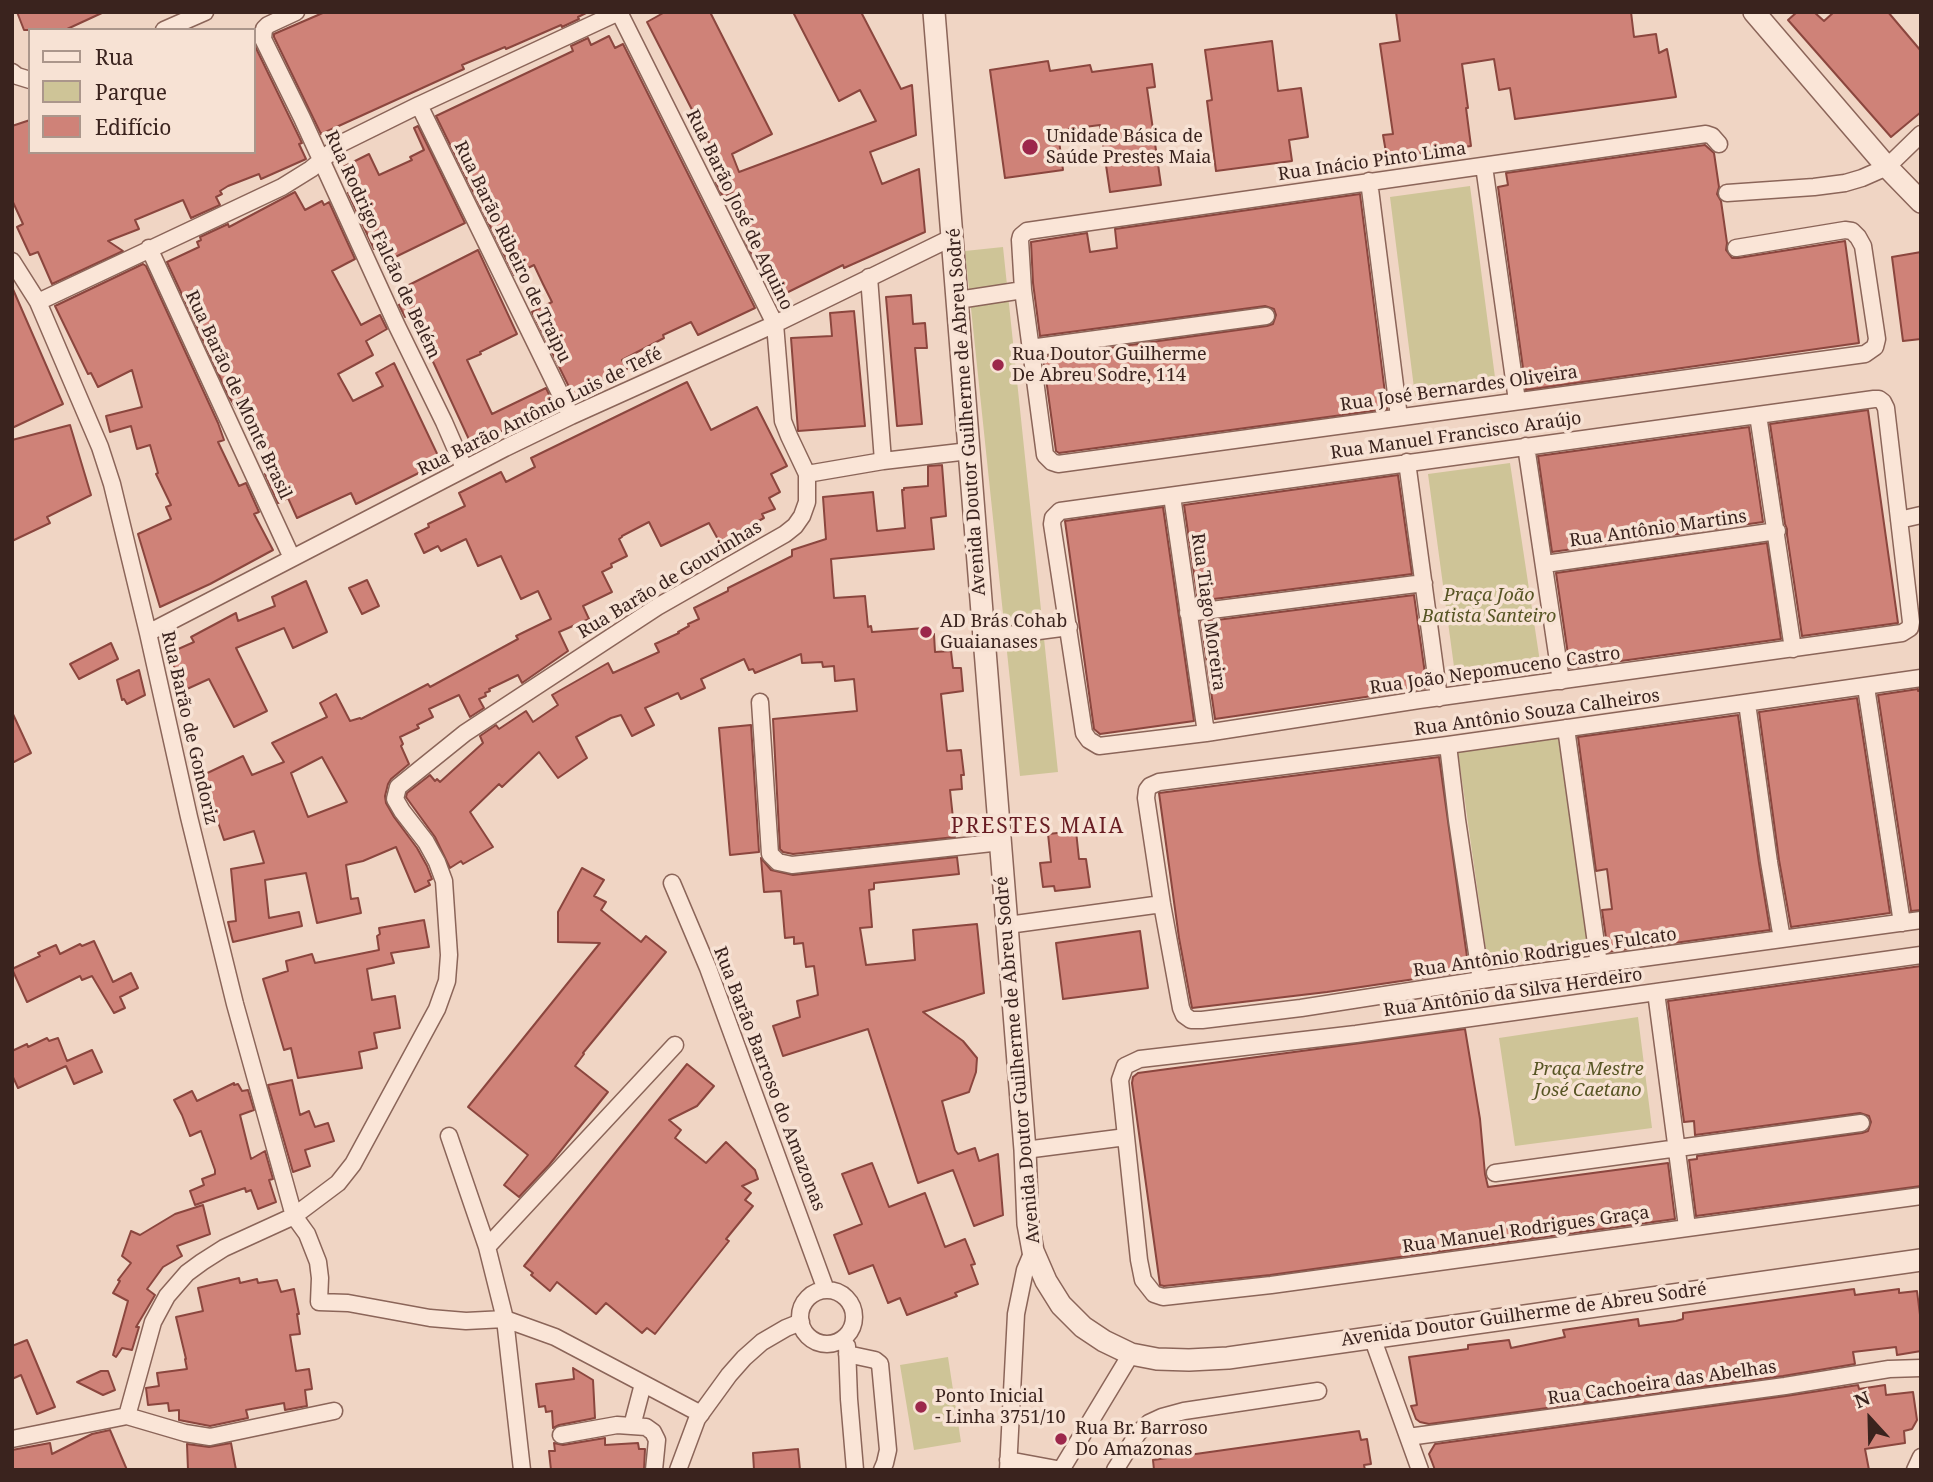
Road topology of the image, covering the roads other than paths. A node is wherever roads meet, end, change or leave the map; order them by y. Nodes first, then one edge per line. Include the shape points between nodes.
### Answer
1 (205, 12) edge
2 (296, 12) edge
3 (619, 12) edge
4 (934, 12) edge
5 (1754, 12) edge
6 (169, 28) edge
7 (12, 72) edge
8 (28, 79) edge
9 (419, 105) junction
10 (1921, 134) edge
11 (1719, 144) dead end
12 (321, 160) junction
13 (1484, 166) junction
14 (1887, 167) junction
15 (1369, 181) junction
16 (1727, 193) dead end
17 (1921, 202) edge
18 (953, 237) junction
19 (149, 248) junction
20 (1736, 248) dead end
21 (12, 261) edge
22 (869, 277) junction
23 (1023, 290) junction
24 (958, 299) junction
25 (38, 302) junction
26 (1266, 316) dead end
27 (775, 324) junction
28 (1030, 348) junction
29 (1517, 401) junction
30 (1758, 415) junction
31 (570, 416) junction
32 (1399, 417) junction
33 (1526, 446) junction
34 (969, 451) junction
35 (883, 461) junction
36 (1407, 463) junction
37 (464, 468) junction
38 (807, 474) junction
39 (1172, 496) junction
40 (1921, 515) edge
41 (1899, 520) junction
42 (1777, 531) junction
43 (292, 558) junction
44 (1545, 564) junction
45 (1424, 583) junction
46 (1188, 612) junction
47 (1069, 627) junction
48 (148, 633) junction
49 (985, 638) junction
50 (1793, 649) junction
51 (1921, 678) edge
52 (1561, 681) junction
53 (1866, 687) junction
54 (1439, 698) junction
55 (760, 702) dead end
56 (1746, 703) junction
57 (1566, 729) junction
58 (1206, 733) junction
59 (1448, 745) junction
60 (1000, 842) junction
61 (672, 883) dead end
62 (1162, 904) junction
63 (1921, 920) edge
64 (1902, 923) junction
65 (1008, 925) junction
66 (1782, 939) junction
67 (1921, 955) edge
68 (1599, 965) junction
69 (1480, 980) junction
70 (1656, 992) junction
71 (675, 1045) dead end
72 (1861, 1124) dead end
73 (449, 1136) dead end
74 (1126, 1137) junction
75 (1677, 1149) junction
76 (1026, 1150) junction
77 (1495, 1174) dead end
78 (1921, 1196) edge
79 (294, 1216) junction
80 (1687, 1227) junction
81 (487, 1247) junction
82 (1033, 1251) junction
83 (1921, 1260) edge
84 (826, 1290) junction
85 (505, 1320) junction
86 (801, 1322) junction
87 (846, 1337) junction
88 (1372, 1337) junction
89 (848, 1354) junction
90 (1131, 1354) junction
91 (1921, 1368) edge
92 (643, 1384) junction
93 (1318, 1391) dead end
94 (334, 1410) dead end
95 (701, 1414) junction
96 (127, 1416) junction
97 (632, 1426) junction
98 (561, 1435) dead end
99 (1408, 1437) junction
100 (12, 1440) edge
101 (1921, 1457) edge
102 (1008, 1465) edge
103 (522, 1470) edge
104 (654, 1470) edge
105 (678, 1470) edge
106 (855, 1470) edge
107 (882, 1470) edge
108 (1061, 1470) edge
109 (1115, 1470) edge
110 (1420, 1470) edge
111 (1915, 1470) edge

1 - 6 street
2 - 12 street, Rua Rodrigo Falcão de Belém via 268,25 263,39
3 - 9 street
3 - 27 street, Rua Barão José de Aquino
4 - 18 street, Avenida Doutor Guilherme de Abreu Sodré
5 - 14 street
7 - 8 street
9 - 12 street via 342,143
9 - 31 street, Rua Barão Ribeiro de Traipu
10 - 14 street
11 - 13 street, Rua Inácio Pinto Lima via 1706,135
12 - 19 street via 282,187
12 - 37 street, Rua Rodrigo Falcão de Belém
13 - 15 street, Rua Inácio Pinto Lima
13 - 29 street
14 - 16 street via 1845,183
14 - 17 street
15 - 23 street, Rua Inácio Pinto Lima via 1027,231 1020,240
15 - 32 street
18 - 22 street, Rua Barão Antônio Luis de Tefé
18 - 24 street, Avenida Doutor Guilherme de Abreu Sodré
19 - 25 street
19 - 43 street, Rua Barão de Monte Brasil
20 - 29 street, Rua José Bernardes Oliveira via 1853,232 1863,246 1875,346 1865,354
21 - 25 street, Rua Barão de Gondoriz
22 - 27 street, Rua Barão Antônio Luis de Tefé
22 - 35 street
23 - 24 street
23 - 28 street
24 - 34 street, Avenida Doutor Guilherme de Abreu Sodré
25 - 48 street, Rua Barão de Gondoriz via 100,447
26 - 28 street
27 - 31 street, Rua Barão Antônio Luis de Tefé
27 - 38 street, Rua Barão José de Aquino via 783,421
28 - 32 street, Rua José Bernardes Oliveira via 1045,454 1058,464
29 - 32 street, Rua José Bernardes Oliveira
30 - 33 street, Rua Manuel Francisco Araújo
30 - 41 street, Rua Manuel Francisco Araújo via 1879,399 1886,408
30 - 42 street
31 - 37 street, Rua Barão Antônio Luis de Tefé
33 - 36 street, Rua Manuel Francisco Araújo
33 - 44 street
34 - 35 street
34 - 49 street, Avenida Doutor Guilherme de Abreu Sodré
35 - 38 street
36 - 39 street, Rua Manuel Francisco Araújo
36 - 45 street
37 - 43 street, Rua Barão Antônio Luis de Tefé
38 - 79 street, Rua Barão de Gouvinhas via 802,516 785,534 657,607 465,733 398,787 395,799 426,842 444,881 447,981 437,1009 353,1164 338,1183
39 - 46 street, Rua Tiago Moreira
39 - 47 street, Rua Manuel Francisco Araújo via 1060,511 1053,518
40 - 41 street
41 - 50 street, Rua João Nepomuceno Castro via 1910,628 1902,633
42 - 44 street, Rua Antônio Martins
42 - 50 street
43 - 48 street, Rua Barão Antônio Luis de Tefé
44 - 52 street
45 - 46 street
45 - 54 street
46 - 58 street, Rua Tiago Moreira
47 - 49 street
47 - 58 street, Rua João Nepomuceno Castro via 1084,733 1089,740 1099,746
48 - 79 street, Rua Barão de Gondoriz via 234,1004
49 - 60 street, Avenida Doutor Guilherme de Abreu Sodré
50 - 52 street, Rua João Nepomuceno Castro
51 - 53 street, Rua Antônio Souza Calheiros
52 - 54 street, Rua João Nepomuceno Castro
53 - 56 street, Rua Antônio Souza Calheiros
53 - 64 street
54 - 58 street, Rua João Nepomuceno Castro
55 - 60 street via 770,854 778,862 792,865
56 - 57 street, Rua Antônio Souza Calheiros
56 - 66 street
57 - 59 street, Rua Antônio Souza Calheiros
57 - 68 street
59 - 62 street, Rua Antônio Souza Calheiros via 1150,786 1146,798
59 - 69 street
60 - 65 street, Avenida Doutor Guilherme de Abreu Sodré
61 - 84 street, Rua Barão Barroso do Amazonas via 708,968
62 - 65 street
62 - 69 street, Rua Antônio Rodrigues Fulcato via 1181,1008 1191,1020
63 - 64 street, Rua Antônio Rodrigues Fulcato
64 - 66 street, Rua Antônio Rodrigues Fulcato
65 - 76 street, Avenida Doutor Guilherme de Abreu Sodré
66 - 68 street, Rua Antônio Rodrigues Fulcato
67 - 70 street, Rua Antônio da Silva Herdeiro
68 - 69 street, Rua Antônio Rodrigues Fulcato
70 - 74 street, Rua Antônio da Silva Herdeiro via 1140,1059 1125,1066 1120,1080
70 - 75 street
71 - 81 street
72 - 75 street
73 - 81 street
74 - 76 street
74 - 80 street, Rua Manuel Rodrigues Graça via 1143,1280 1154,1294 1163,1297
75 - 77 street
75 - 80 street
76 - 82 street, Avenida Doutor Guilherme de Abreu Sodré
78 - 80 street, Rua Manuel Rodrigues Graça
79 - 85 street, Rua Barão de Gondoriz via 318,1262 319,1302 430,1318
79 - 96 street via 224,1248 187,1273 167,1296 153,1322
81 - 85 street
82 - 90 street, Avenida Doutor Guilherme de Abreu Sodré via 1061,1305 1083,1327
82 - 102 street via 1016,1314
83 - 88 street, Avenida Doutor Guilherme de Abreu Sodré
84 - 86 street via 806,1301
84 - 87 street via 843,1295 852,1307 854,1324
85 - 92 street via 555,1337
85 - 103 street
86 - 87 street via 818,1343
86 - 95 street via 762,1342 744,1358
87 - 89 street
88 - 90 street, Avenida Doutor Guilherme de Abreu Sodré via 1228,1358 1157,1359
88 - 99 street
89 - 106 street
89 - 107 street via 880,1364 888,1450
90 - 108 street
91 - 99 street, Rua Cachoeira das Abelhas
92 - 95 street
92 - 97 street
93 - 109 street via 1162,1417 1138,1433
94 - 96 street via 210,1437
95 - 105 street
96 - 100 street
97 - 98 street
97 - 104 street via 653,1432 657,1440
99 - 110 street
101 - 111 street
102 - 108 street

